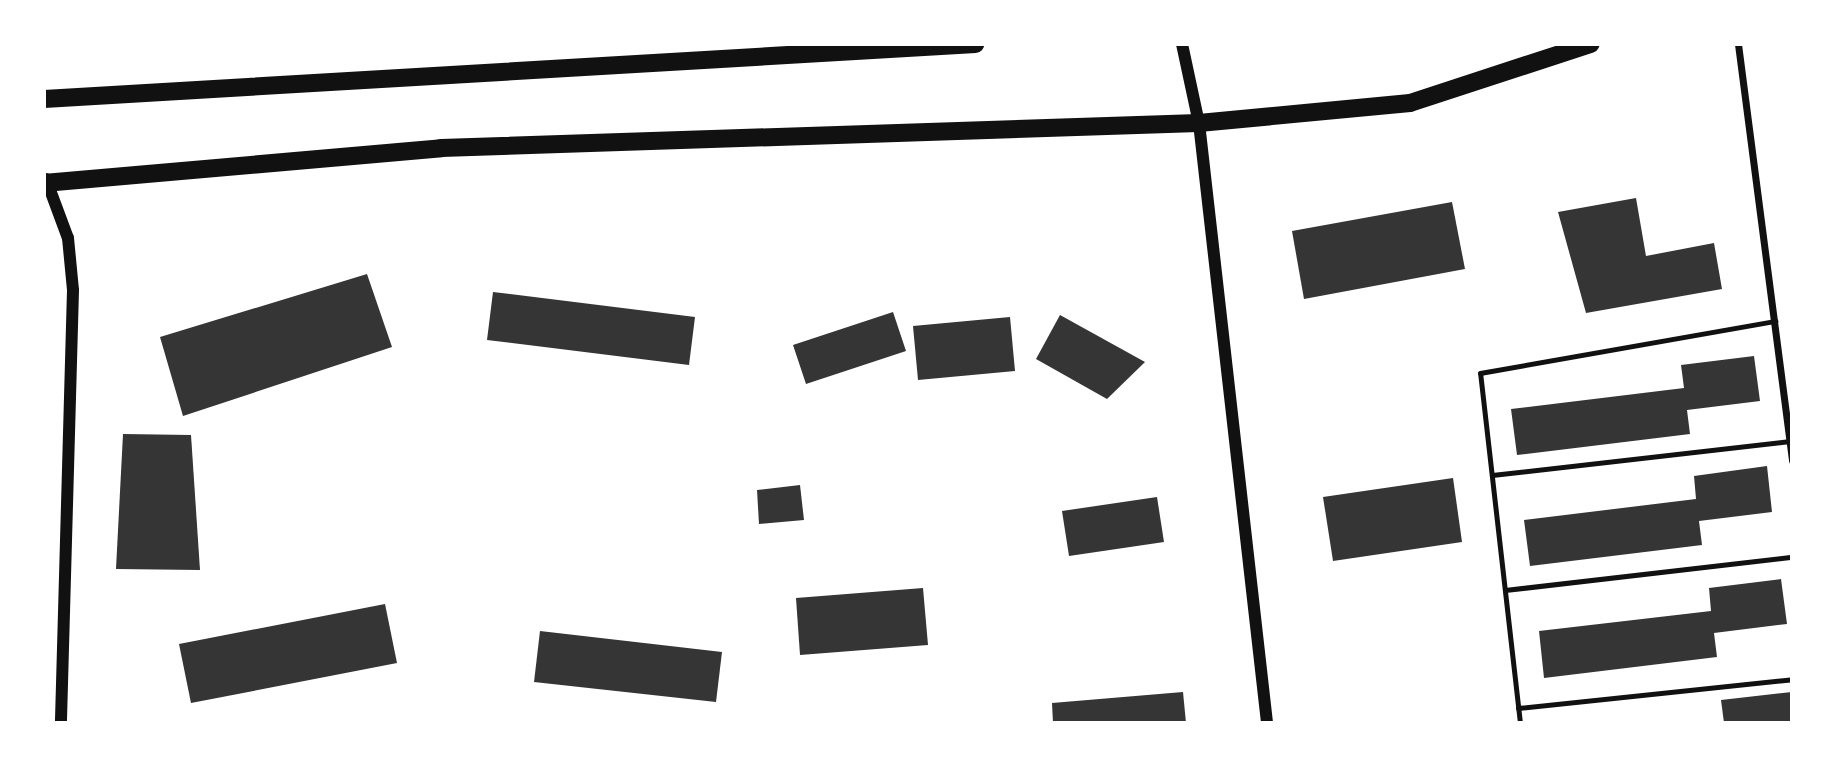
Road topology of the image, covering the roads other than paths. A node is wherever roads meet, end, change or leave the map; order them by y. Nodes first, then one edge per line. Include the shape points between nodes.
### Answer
1 (975, 44) edge
2 (1182, 44) edge
3 (1591, 44) edge
4 (1738, 44) edge
5 (44, 99) edge
6 (1199, 122) junction
7 (45, 181) edge
8 (1775, 321) junction
9 (1790, 441) junction
10 (1792, 461) edge
11 (1492, 475) junction
12 (1792, 557) edge
13 (1505, 590) junction
14 (1792, 679) edge
15 (1518, 708) junction
16 (61, 723) edge
17 (1267, 723) edge
18 (1520, 723) edge

1 - 5 main road
2 - 6 street
3 - 6 main road via 1410,103
4 - 8 street
6 - 7 main road via 441,148
6 - 17 street
7 - 16 street via 68,238 73,290
8 - 9 street
8 - 11 lane via 1480,373
9 - 10 street
9 - 11 lane
11 - 13 lane
12 - 13 lane
13 - 15 lane
14 - 15 lane
15 - 18 lane

